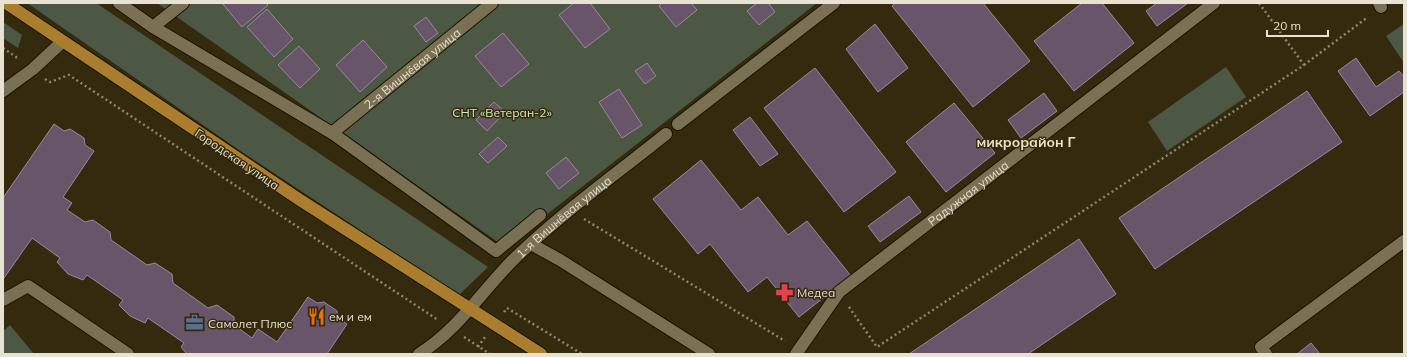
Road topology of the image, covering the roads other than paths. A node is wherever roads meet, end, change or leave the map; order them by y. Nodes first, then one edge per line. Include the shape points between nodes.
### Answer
1 (6, 3) edge
2 (119, 3) edge
3 (183, 3) edge
4 (492, 3) edge
5 (834, 3) edge
6 (1214, 3) edge
7 (153, 27) junction
8 (62, 42) junction
9 (3, 91) edge
10 (678, 124) dead end
11 (332, 133) junction
12 (666, 134) dead end
13 (540, 215) dead end
14 (1404, 242) edge
15 (531, 244) junction
16 (3, 300) edge
17 (472, 309) junction
18 (798, 352) edge
19 (128, 354) edge
20 (419, 354) edge
21 (541, 354) edge
22 (709, 354) edge
23 (1266, 354) edge

1 - 8 main road, Городская улица
2 - 7 street
3 - 7 street
4 - 11 street, 2-я Вишнёвая улица
5 - 10 street
6 - 18 street, Радужная улица via 839,292
7 - 11 street
8 - 9 street via 33,69
8 - 17 main road, Городская улица via 300,200
11 - 13 street via 496,251
12 - 15 street, 1-я Вишнёвая улица
14 - 23 street via 1261,347
15 - 17 street, 1-я Вишнёвая улица via 513,260
15 - 22 street
16 - 19 street via 28,286
17 - 20 street, 1-я Вишнёвая улица
17 - 21 main road, Городская улица

